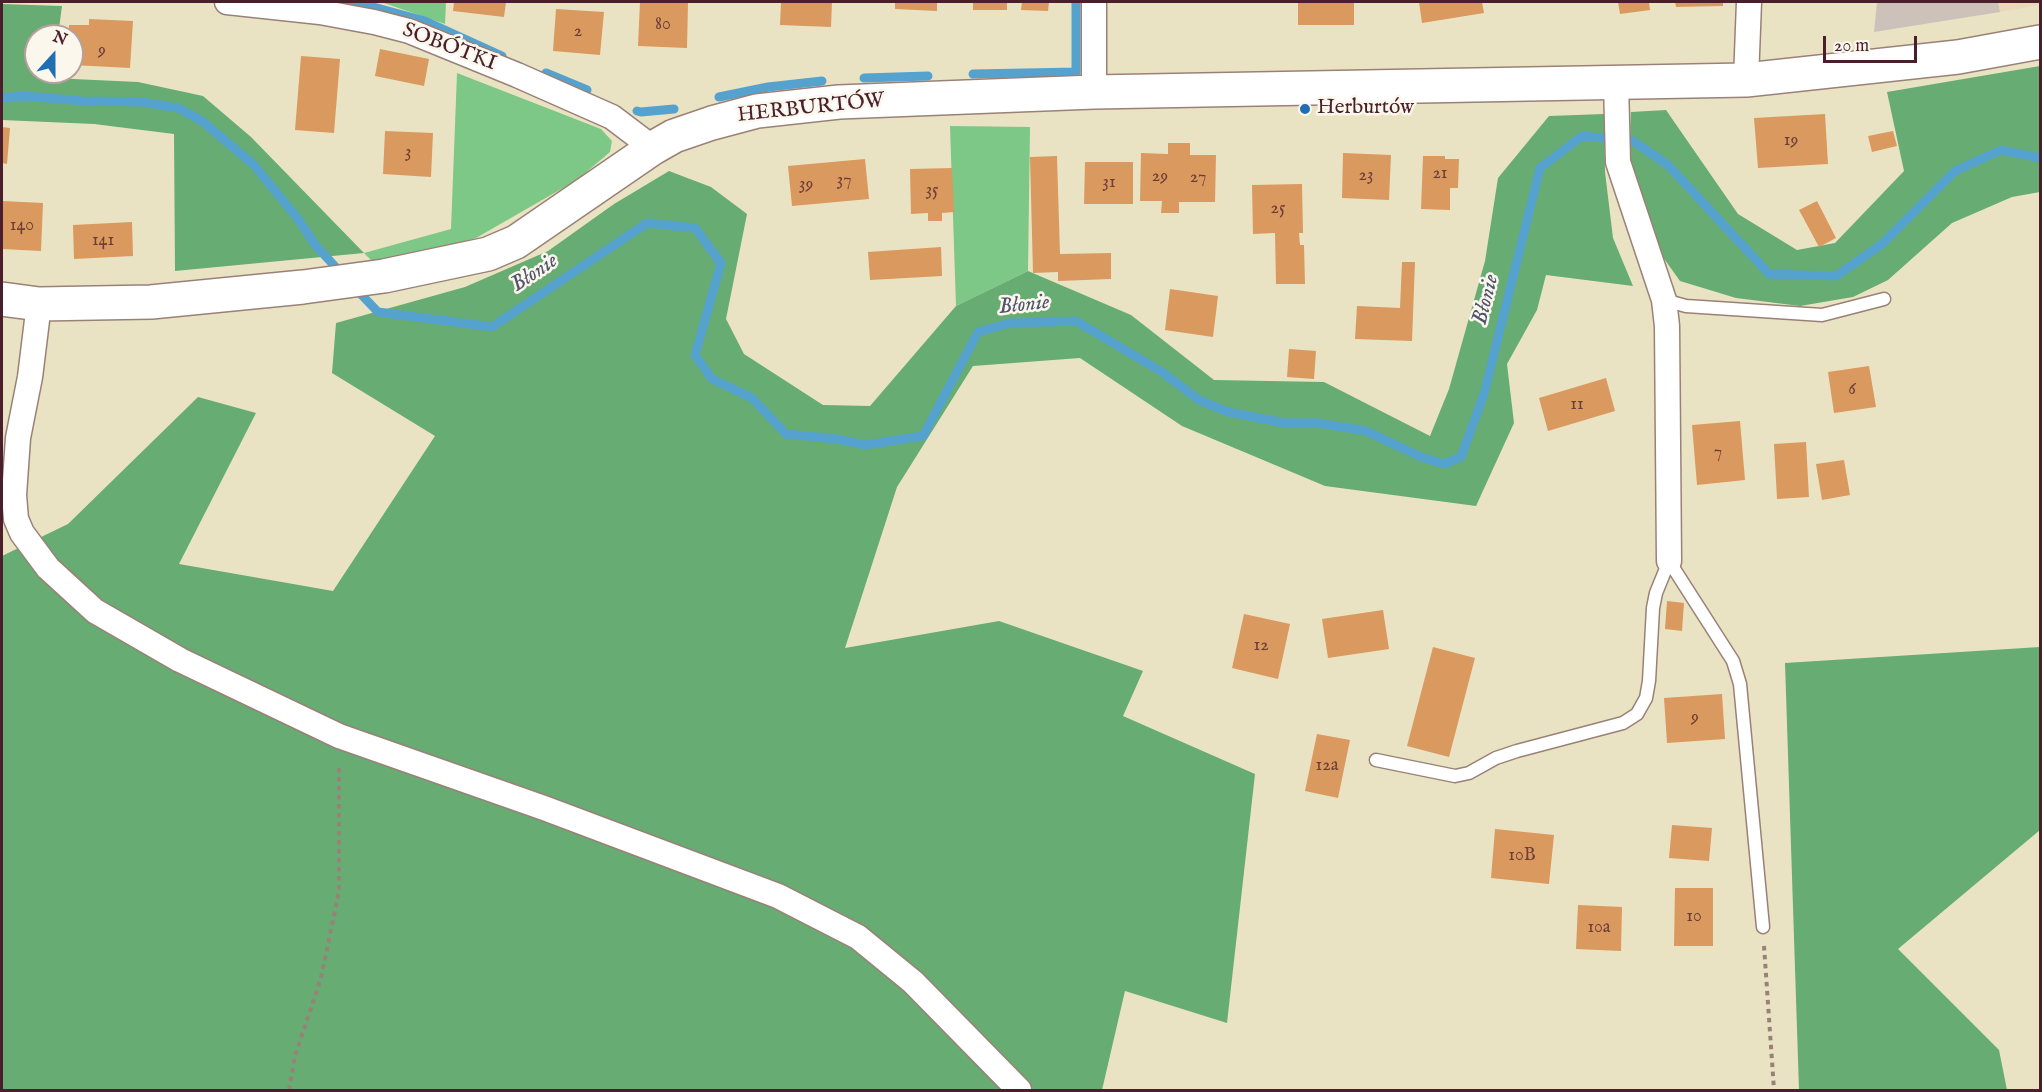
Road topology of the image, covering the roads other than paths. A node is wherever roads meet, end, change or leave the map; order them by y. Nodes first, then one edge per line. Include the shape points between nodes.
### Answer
1 (226, 2) edge
2 (1094, 2) edge
3 (1749, 2) edge
4 (2040, 42) edge
5 (1746, 80) junction
6 (1094, 92) junction
7 (1616, 95) junction
8 (653, 148) junction
9 (2, 298) edge
10 (1884, 299) dead end
11 (1665, 300) junction
12 (39, 304) junction
13 (9, 520) edge
14 (1669, 561) junction
15 (1376, 760) dead end
16 (1763, 927) road end
17 (1019, 1090) edge

1 - 8 street, SOBÓTKI via 320,12 409,31 612,117
2 - 6 street
3 - 5 street
4 - 5 street, HERBURTÓW via 1958,57
5 - 7 street, HERBURTÓW
6 - 7 street, HERBURTÓW
6 - 8 street, HERBURTÓW via 839,102 757,111 674,136
7 - 11 street via 1618,162
8 - 12 street, HERBURTÓW via 516,242 488,254 384,276 303,287 151,302
9 - 12 street, HERBURTÓW
10 - 11 lane via 1822,315 1686,306
11 - 14 street
12 - 13 street
13 - 17 street via 48,567 95,611 180,660 339,736 767,892 848,932 913,982
14 - 15 lane via 1656,593 1649,681 1637,714 1623,723 1517,751 1455,776
14 - 16 lane via 1733,661 1740,684

